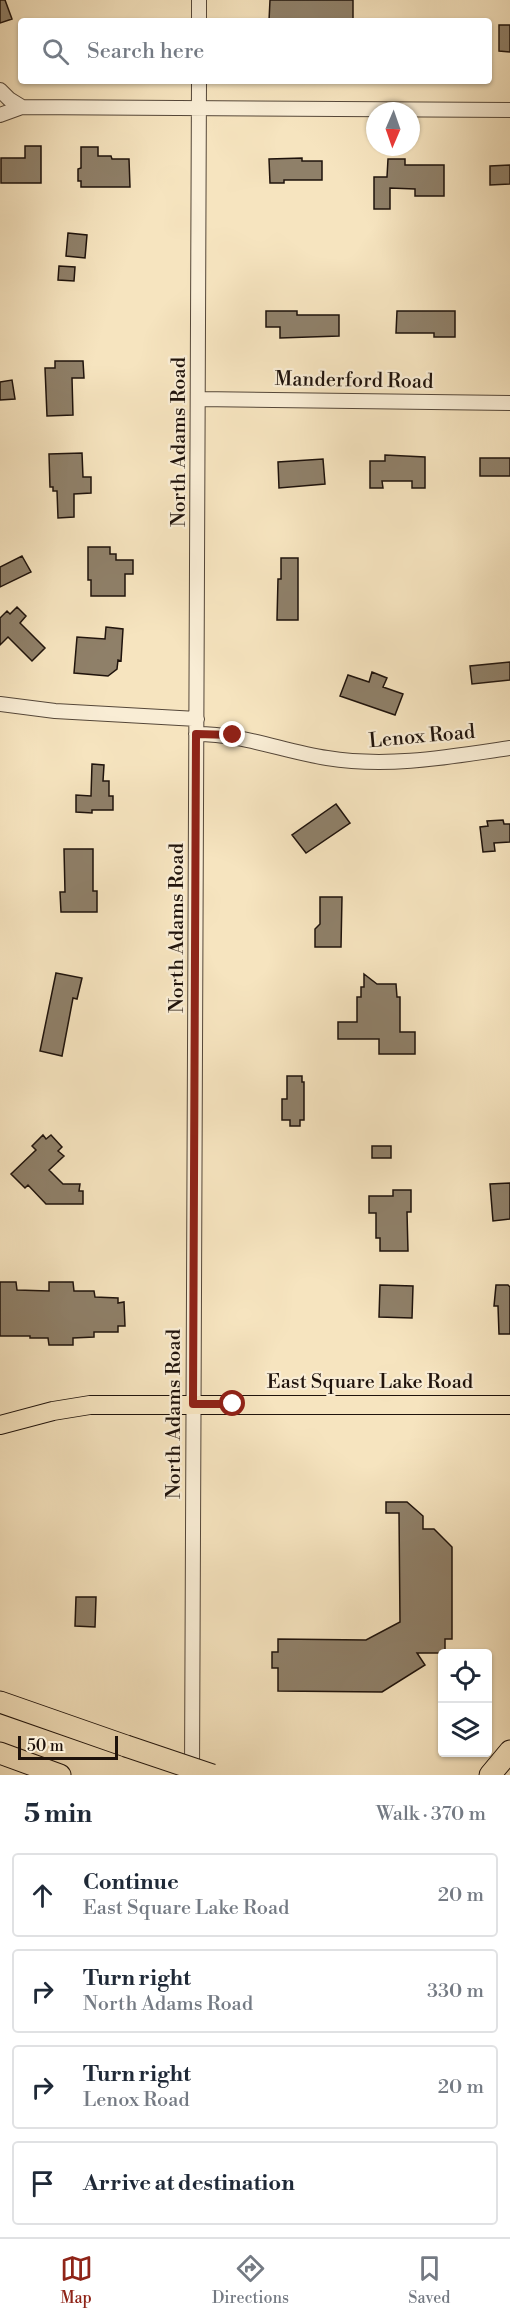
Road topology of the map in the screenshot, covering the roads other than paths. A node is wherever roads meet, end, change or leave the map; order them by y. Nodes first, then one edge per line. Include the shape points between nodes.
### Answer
1 (199, 0) edge
2 (199, 18) edge
3 (199, 84) edge
4 (0, 90) edge
5 (22, 107) junction
6 (199, 108) junction
7 (510, 110) edge
8 (0, 115) edge
9 (198, 399) junction
10 (510, 403) edge
11 (0, 704) edge
12 (197, 718) junction
13 (196, 734) junction
14 (510, 748) edge
15 (193, 1404) junction
16 (510, 1405) edge
17 (0, 1425) edge
18 (0, 1702) edge
19 (510, 1751) edge
20 (0, 1753) edge
21 (60, 1775) edge
22 (192, 1775) edge
23 (212, 1775) edge
24 (490, 1775) edge

1 - 2 street
3 - 6 street, North Adams Road
4 - 5 street
5 - 6 street
5 - 8 street
6 - 7 street
6 - 9 street, North Adams Road
9 - 10 street, Manderford Road
9 - 12 street, North Adams Road
11 - 12 street via 55,711
12 - 13 street, North Adams Road
13 - 14 street, Lenox Road via 233,735 326,758 374,762
13 - 15 street, North Adams Road
15 - 16 main road, East Square Lake Road
15 - 17 main road, East Square Lake Road via 90,1405
15 - 22 street, North Adams Road
18 - 23 highway, bridge
19 - 24 highway
20 - 21 highway

